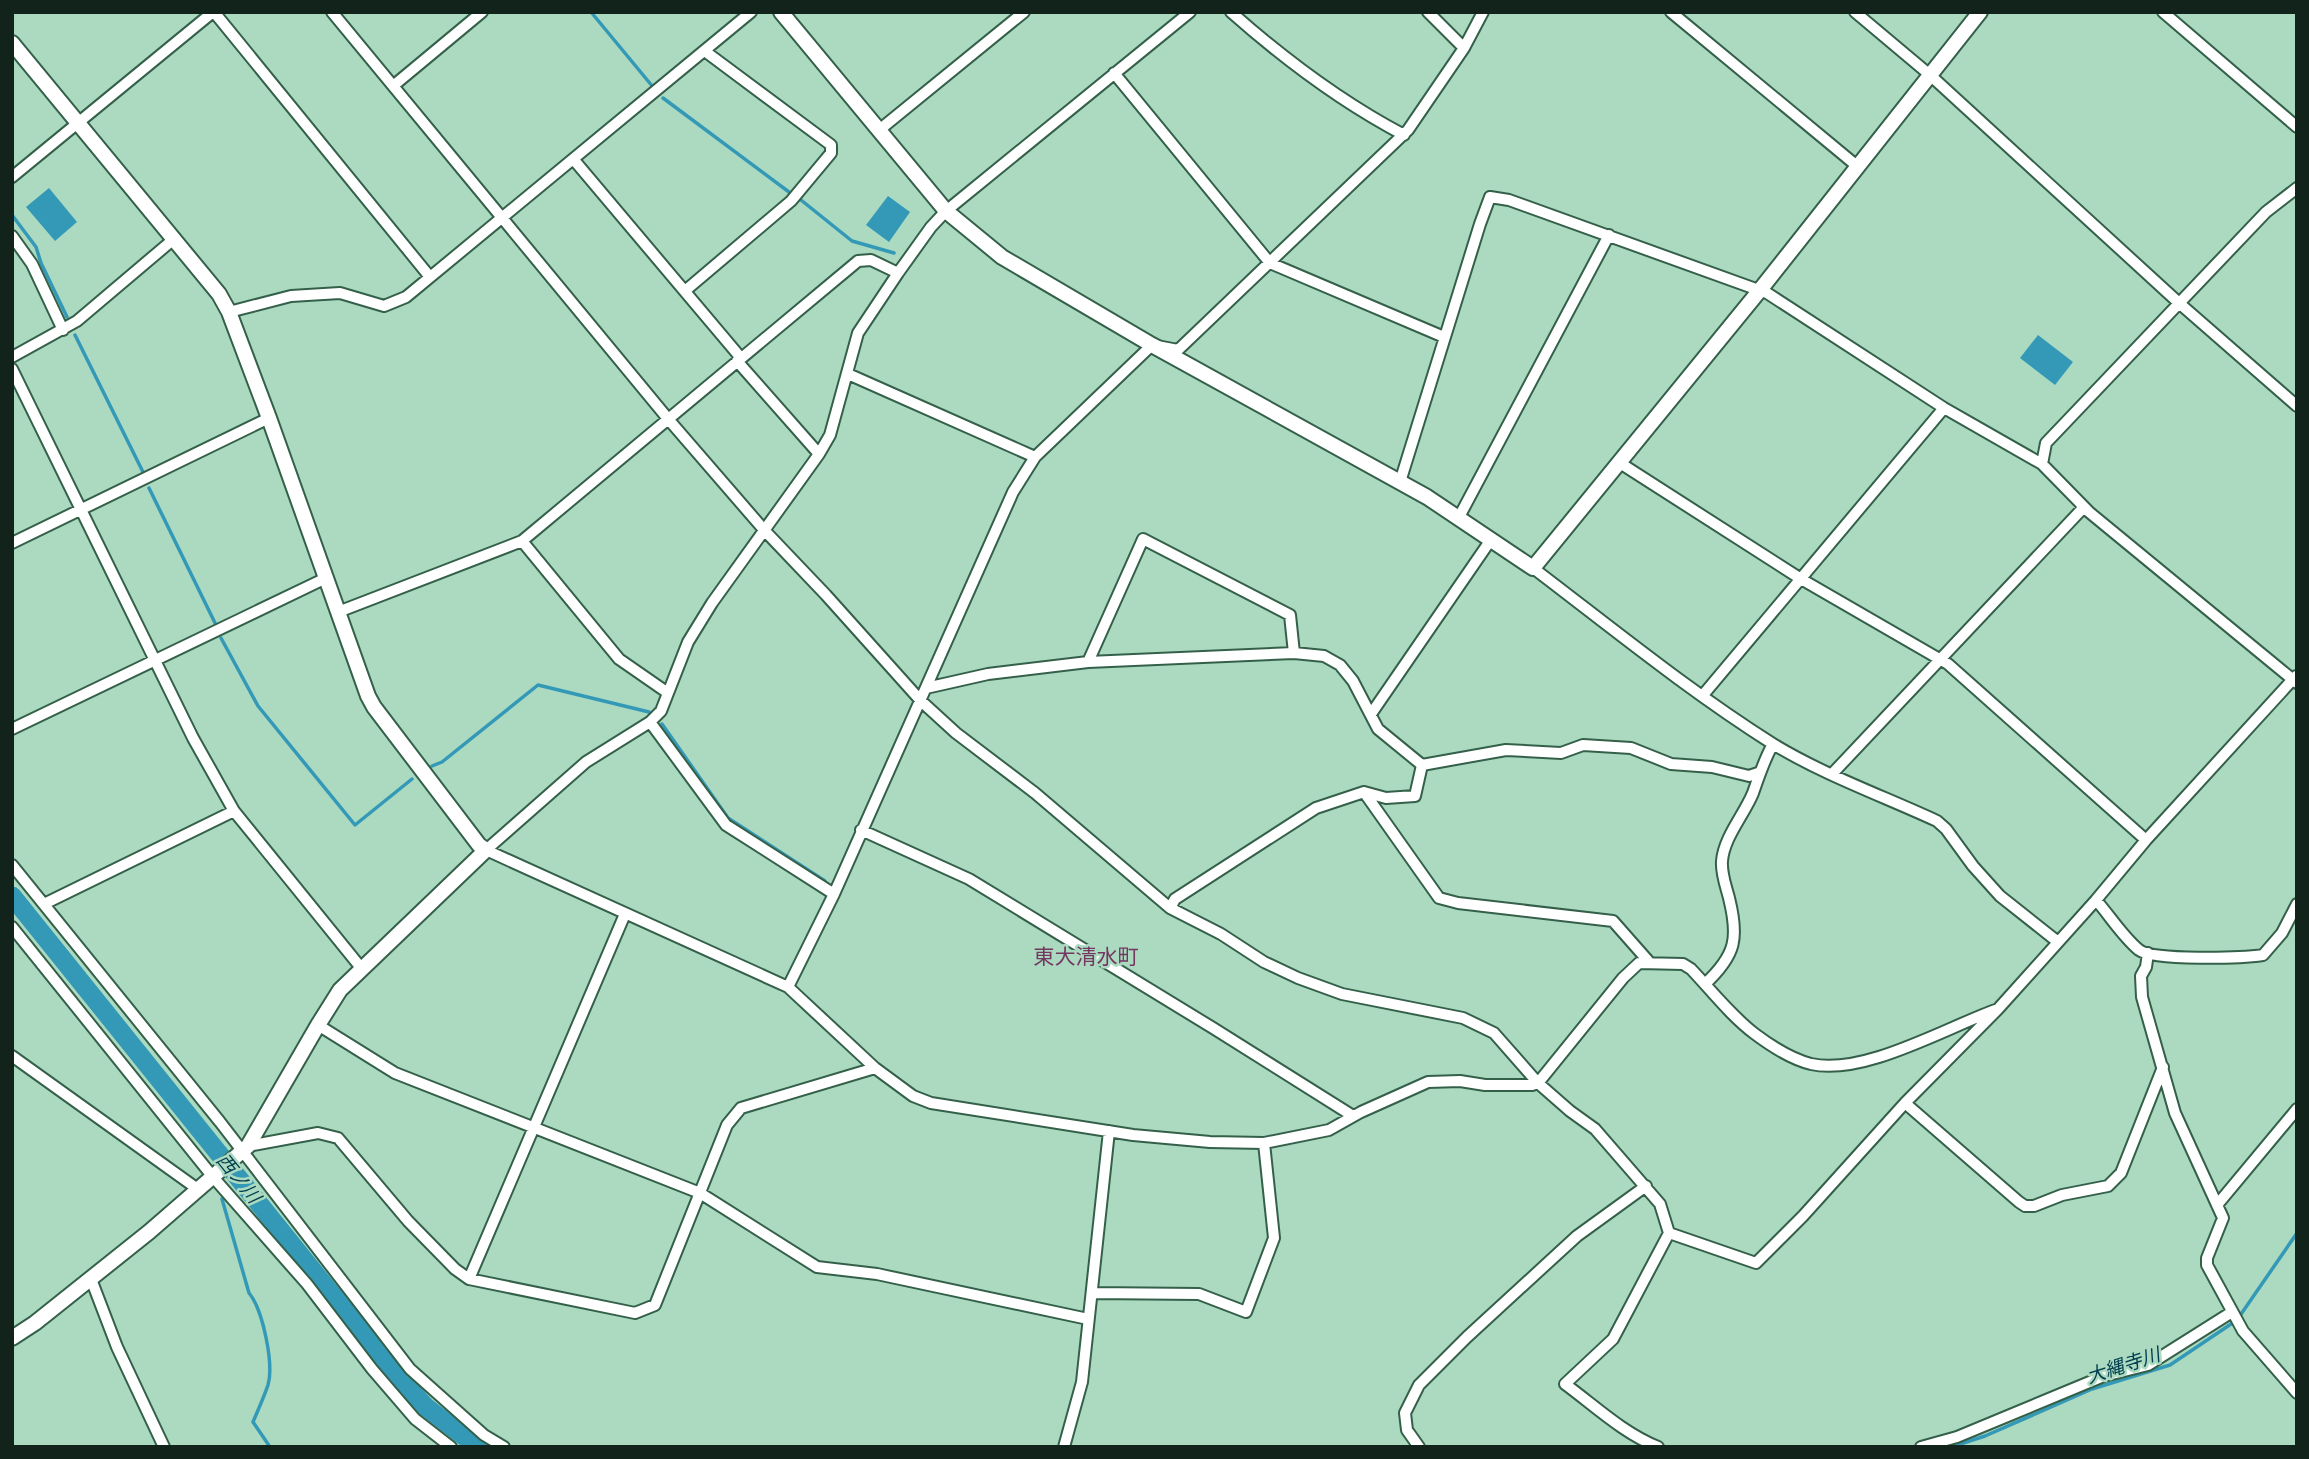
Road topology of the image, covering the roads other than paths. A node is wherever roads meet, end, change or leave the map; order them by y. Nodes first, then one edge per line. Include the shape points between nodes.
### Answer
1 (213, 12) edge
2 (332, 12) edge
3 (482, 12) edge
4 (751, 12) edge
5 (781, 12) edge
6 (1024, 12) edge
7 (1190, 12) edge
8 (1231, 12) edge
9 (1428, 12) edge
10 (1483, 12) edge
11 (1671, 12) edge
12 (1855, 12) edge
13 (1980, 12) edge
14 (2164, 12) edge
15 (12, 43) edge
16 (1464, 48) junction
17 (706, 52) junction
18 (1114, 74) junction
19 (1930, 75) junction
20 (393, 86) junction
21 (77, 123) junction
22 (2297, 127) edge
23 (878, 131) junction
24 (1404, 135) junction
25 (574, 160) junction
26 (1857, 166) junction
27 (12, 177) edge
28 (2297, 188) edge
29 (946, 211) junction
30 (502, 218) junction
31 (1609, 235) junction
32 (12, 236) edge
33 (175, 238) junction
34 (1270, 263) junction
35 (898, 273) junction
36 (430, 277) junction
37 (686, 290) junction
38 (1760, 290) junction
39 (2179, 303) junction
40 (229, 312) junction
41 (63, 330) junction
42 (1444, 337) junction
43 (1152, 345) junction
44 (12, 357) edge
45 (739, 360) junction
46 (12, 369) edge
47 (848, 374) junction
48 (2297, 406) edge
49 (1944, 408) junction
50 (269, 418) junction
51 (668, 420) junction
52 (819, 454) junction
53 (1035, 457) junction
54 (1620, 463) junction
55 (2042, 464) junction
56 (1400, 482) junction
57 (2084, 507) junction
58 (82, 509) junction
59 (1458, 519) junction
60 (765, 531) junction
61 (522, 541) junction
62 (1490, 541) junction
63 (12, 543) edge
64 (1533, 568) junction
65 (326, 578) junction
66 (1801, 579) junction
67 (338, 612) junction
68 (1294, 653) junction
69 (1938, 659) junction
70 (155, 660) junction
71 (1088, 662) junction
72 (2295, 679) edge
73 (926, 688) junction
74 (668, 693) junction
75 (1703, 695) junction
76 (922, 701) junction
77 (1371, 714) junction
78 (650, 722) junction
79 (12, 729) edge
80 (1773, 744) junction
81 (1422, 765) junction
82 (1758, 773) junction
83 (1832, 774) junction
84 (1364, 792) junction
85 (233, 811) junction
86 (862, 830) junction
87 (2146, 840) junction
88 (486, 850) junction
89 (12, 865) edge
90 (834, 894) junction
91 (2096, 900) junction
92 (44, 904) junction
93 (2297, 904) edge
94 (1170, 908) junction
95 (625, 914) junction
96 (12, 927) edge
97 (2058, 942) junction
98 (2148, 953) junction
99 (1650, 963) junction
100 (362, 969) junction
101 (1705, 984) junction
102 (788, 987) junction
103 (1998, 1010) junction
104 (318, 1025) junction
105 (12, 1056) edge
106 (2163, 1067) junction
107 (875, 1068) junction
108 (1538, 1083) junction
109 (1905, 1103) junction
110 (2297, 1109) edge
111 (1353, 1116) junction
112 (534, 1129) junction
113 (1109, 1131) junction
114 (1264, 1143) junction
115 (242, 1151) junction
116 (217, 1174) junction
117 (1646, 1186) junction
118 (199, 1190) junction
119 (700, 1193) junction
120 (2217, 1205) junction
121 (1669, 1233) junction
122 (91, 1279) junction
123 (469, 1279) junction
124 (1091, 1293) junction
125 (2235, 1317) junction
126 (1088, 1319) junction
127 (12, 1338) edge
128 (2297, 1394) edge
129 (164, 1447) edge
130 (451, 1447) edge
131 (504, 1447) edge
132 (1064, 1447) edge
133 (1419, 1447) edge
134 (1657, 1447) edge
135 (1921, 1447) edge

1 - 21 street
1 - 36 street
2 - 20 street
3 - 20 street
4 - 17 street
5 - 23 street
6 - 23 street
7 - 18 street
8 - 24 street via 1318,81
9 - 16 street
10 - 16 street
11 - 26 street
12 - 19 street
13 - 19 street
14 - 22 street
15 - 21 street
16 - 24 street
17 - 25 street
17 - 37 street via 831,145 831,153 791,201
18 - 29 street
18 - 34 street
19 - 26 street
19 - 39 street
20 - 30 street
21 - 27 street
21 - 33 street
23 - 29 street
24 - 34 street
25 - 30 street
25 - 37 street
26 - 38 street
28 - 39 street via 2266,212
29 - 35 street
29 - 43 street via 1002,257
30 - 36 street
30 - 51 street
31 - 38 street
31 - 42 street via 1490,197
31 - 59 street
32 - 41 street via 32,264
33 - 40 street
33 - 41 street
34 - 42 street
34 - 43 street via 1178,350
35 - 45 street via 871,260 858,261
35 - 47 street via 858,333
36 - 40 street via 406,297 384,306 340,293 291,296
37 - 45 street
38 - 49 street
38 - 54 street
39 - 48 street
39 - 55 street via 2046,443
40 - 50 street
41 - 44 street
42 - 56 street
43 - 53 street
43 - 56 street
45 - 51 street
45 - 52 street
46 - 58 street
47 - 52 street via 830,435
47 - 53 street
49 - 55 street
49 - 66 street
50 - 58 street
50 - 65 street
51 - 60 street
51 - 61 street
52 - 60 street
53 - 73 street via 1013,492
54 - 64 street
54 - 66 street
55 - 57 street
56 - 59 street
57 - 69 street
57 - 72 street
58 - 63 street
58 - 70 street
59 - 62 street
60 - 74 street via 688,642
60 - 76 street
61 - 67 street
61 - 74 street via 619,659
62 - 64 street
62 - 77 street
64 - 75 street
65 - 67 street
65 - 70 street
66 - 69 street
66 - 75 street
67 - 88 street via 374,707
68 - 71 street
68 - 71 street via 1290,615 1143,539
68 - 77 street via 1324,656 1340,665
69 - 83 street
69 - 87 street
70 - 79 street
70 - 85 street
71 - 73 street via 988,674
72 - 87 street
73 - 76 street
74 - 78 street via 661,711
75 - 80 street
76 - 86 street
76 - 94 street
77 - 81 street via 1378,729
78 - 88 street via 586,762
78 - 90 street via 726,825
80 - 82 street
80 - 83 street
81 - 82 street via 1506,750 1561,753 1583,745 1631,748 1671,764 1749,776
81 - 84 street via 1415,796 1386,798
82 - 101 street via 1722,860 1735,941 1722,968
83 - 97 street via 1937,821 2000,896
84 - 94 street via 1316,808 1175,899
84 - 99 street via 1439,898 1613,921
85 - 92 street
85 - 100 street
86 - 90 street
86 - 111 street via 959,873
87 - 91 street
88 - 95 street
88 - 100 street
89 - 92 street
90 - 102 street
91 - 97 street
91 - 98 street via 2141,952
92 - 115 street
93 - 98 street via 2282,933 2263,955
94 - 108 street via 1298,978 1342,994 1482,1025
95 - 102 street
95 - 112 street
96 - 116 street
97 - 103 street
98 - 106 street via 2141,997
99 - 101 street via 1683,964
99 - 108 street via 1639,963 1623,978
100 - 104 street via 340,990
101 - 103 street via 1767,1042 1810,1064 1827,1066 1855,1065
102 - 107 street
103 - 109 street
104 - 112 street via 395,1073
104 - 115 street
105 - 118 street
106 - 109 street via 2115,1181 2034,1206 2018,1202
106 - 120 street via 2175,1113
107 - 113 street via 913,1096 931,1103
107 - 119 street via 741,1108 727,1125
108 - 111 street via 1436,1081
108 - 117 street via 1595,1129
109 - 121 street via 1756,1263
110 - 120 street
111 - 114 street via 1329,1130
112 - 119 street
112 - 123 street
113 - 114 street
113 - 124 street
114 - 124 street via 1274,1237 1246,1312 1199,1294
115 - 116 street
115 - 123 street via 318,1133 338,1138 408,1222
115 - 131 street via 410,1369 484,1435
116 - 118 street
116 - 130 street via 415,1419
117 - 121 street via 1660,1204
117 - 133 street via 1577,1236 1419,1385 1405,1413 1407,1430
118 - 122 street
119 - 123 street via 655,1305 635,1313
119 - 126 street via 817,1267 877,1274
120 - 125 street via 2222,1224 2207,1265
121 - 134 street via 1613,1339 1565,1384 1622,1428
122 - 127 street
122 - 129 street
124 - 126 street
125 - 128 street
125 - 135 street via 2148,1366 2104,1376 1957,1437
126 - 132 street via 1082,1382

